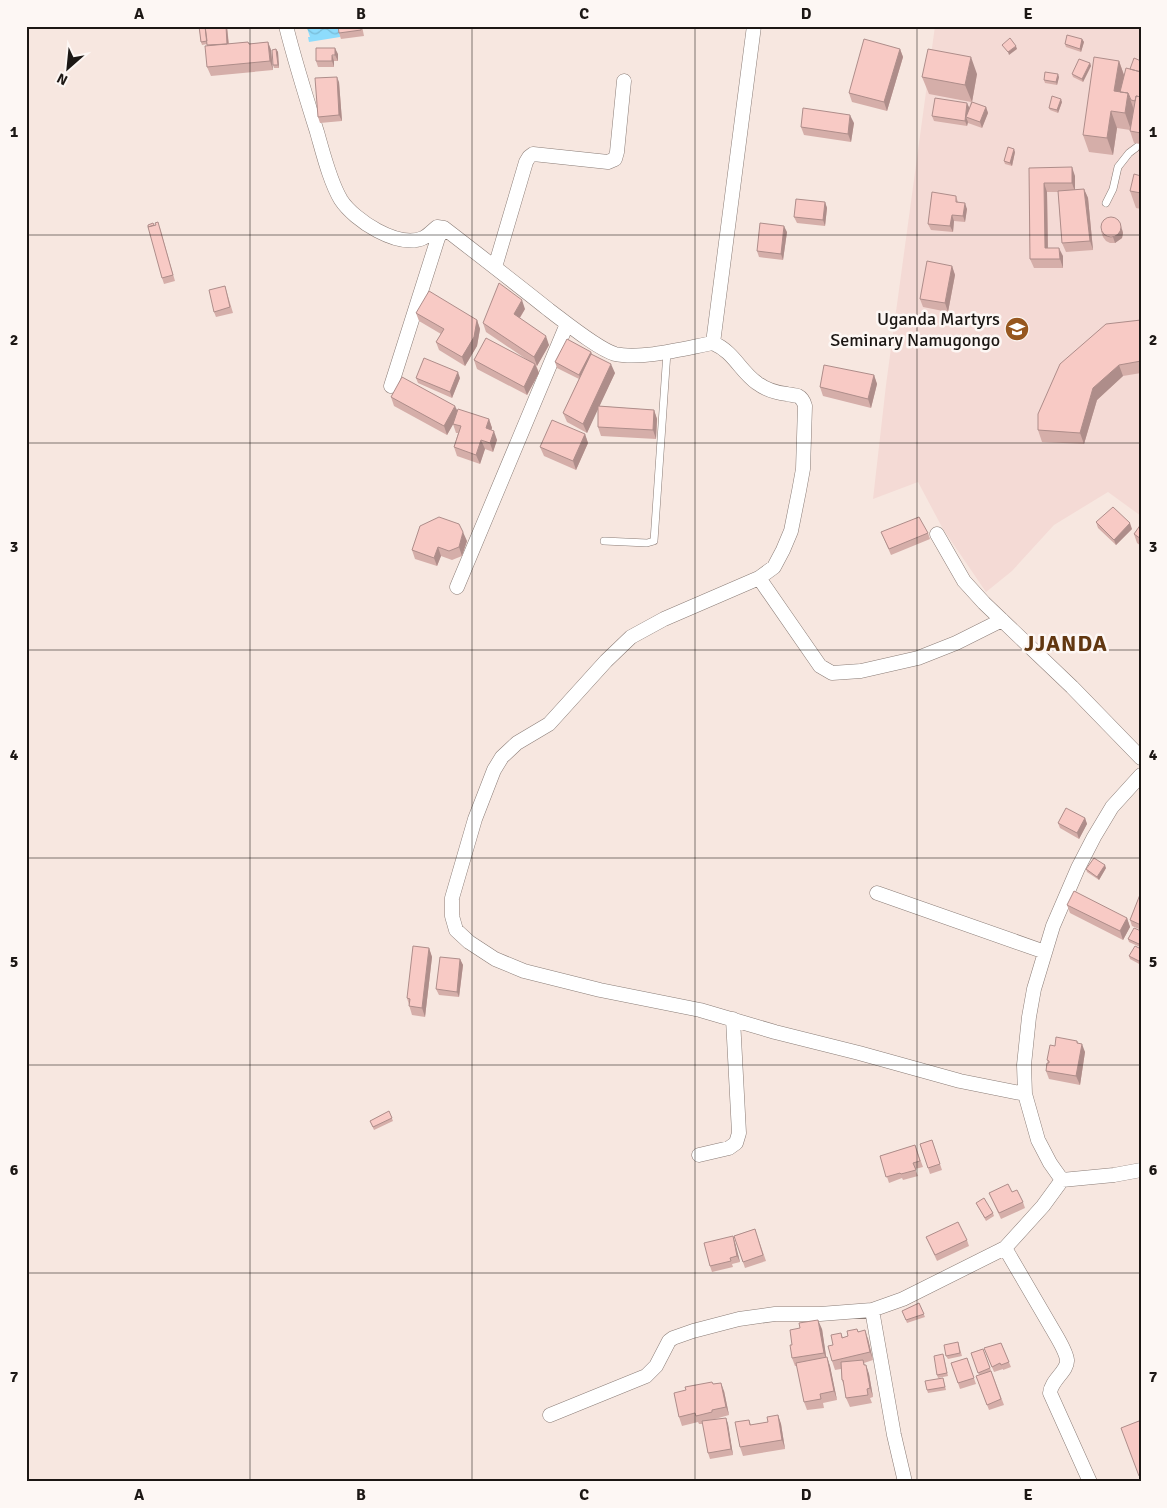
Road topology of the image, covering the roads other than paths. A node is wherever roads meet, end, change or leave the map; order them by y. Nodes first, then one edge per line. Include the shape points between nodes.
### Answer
1 (286, 26) edge
2 (754, 26) edge
3 (624, 81) dead end
4 (1141, 144) edge
5 (1106, 203) dead end
6 (444, 228) junction
7 (495, 267) junction
8 (568, 324) junction
9 (713, 344) junction
10 (667, 351) junction
11 (391, 386) dead end
12 (937, 534) dead end
13 (604, 541) dead end
14 (759, 578) junction
15 (457, 587) dead end
16 (1002, 620) junction
17 (1141, 758) edge
18 (1141, 775) edge
19 (877, 893) dead end
20 (1045, 952) junction
21 (733, 1020) junction
22 (1025, 1094) junction
23 (698, 1155) dead end
24 (1141, 1170) edge
25 (1062, 1180) junction
26 (1005, 1248) junction
27 (872, 1310) junction
28 (550, 1415) dead end
29 (905, 1482) edge
30 (1090, 1482) edge

1 - 6 street via 327,167 340,198 349,210 370,227 407,240 422,239 437,226
2 - 9 street
3 - 7 street via 615,159 608,162 534,154 529,157
4 - 5 lane via 1118,167
6 - 7 street
6 - 11 street via 438,238
7 - 8 street
8 - 10 street via 616,354
8 - 15 street
9 - 10 street
9 - 14 street via 728,352 758,384 798,396 805,406 803,469 791,531 774,567
10 - 13 lane via 654,541
12 - 16 street via 964,581
14 - 16 street via 820,666 832,673 861,671 918,658
14 - 21 street via 664,619 631,637 549,724 502,757 475,820 452,898 456,930 494,960 524,971
16 - 17 street
18 - 20 street via 1112,807 1094,837 1074,876
19 - 20 street
20 - 22 street via 1029,1017 1024,1065
21 - 22 street via 960,1081
21 - 23 street via 739,1133 736,1143 728,1148
22 - 25 street via 1038,1140
24 - 25 street
25 - 26 street
26 - 27 street via 903,1299
26 - 30 street via 1067,1357 1068,1362 1050,1393
27 - 28 street via 774,1314 694,1331 673,1338 646,1376
27 - 29 street

